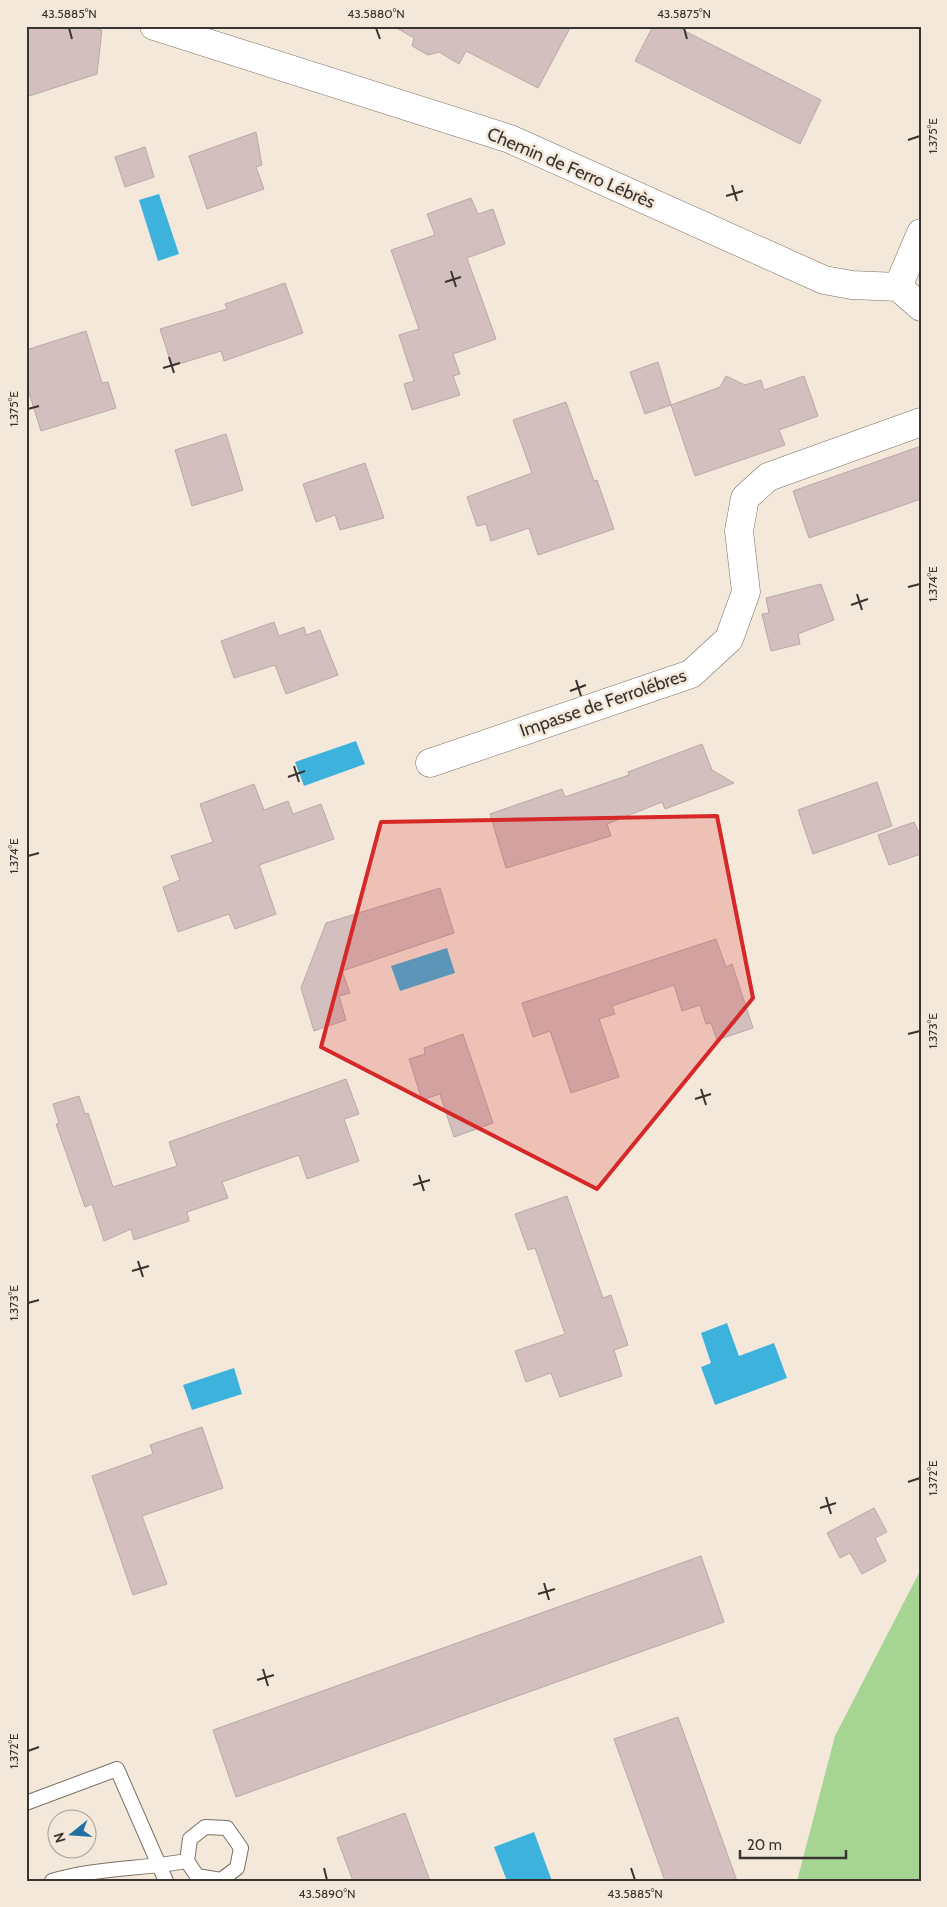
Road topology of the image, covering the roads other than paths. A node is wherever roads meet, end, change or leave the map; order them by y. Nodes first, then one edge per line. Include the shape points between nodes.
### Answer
1 (154, 26) edge
2 (921, 233) edge
3 (898, 287) junction
4 (921, 307) edge
5 (921, 422) edge
6 (430, 763) dead end
7 (26, 1803) edge
8 (187, 1861) dead end
9 (159, 1866) junction
10 (52, 1881) edge
11 (166, 1881) edge

1 - 3 street, Chemin de Ferro Lébrès via 510,139 824,280
2 - 3 street
3 - 4 street
5 - 6 street, Impasse de Ferrolébres via 768,477 745,498 739,531 746,592 729,639 691,674
7 - 9 lane via 117,1769
8 - 9 lane
9 - 10 lane via 73,1874
9 - 11 lane

